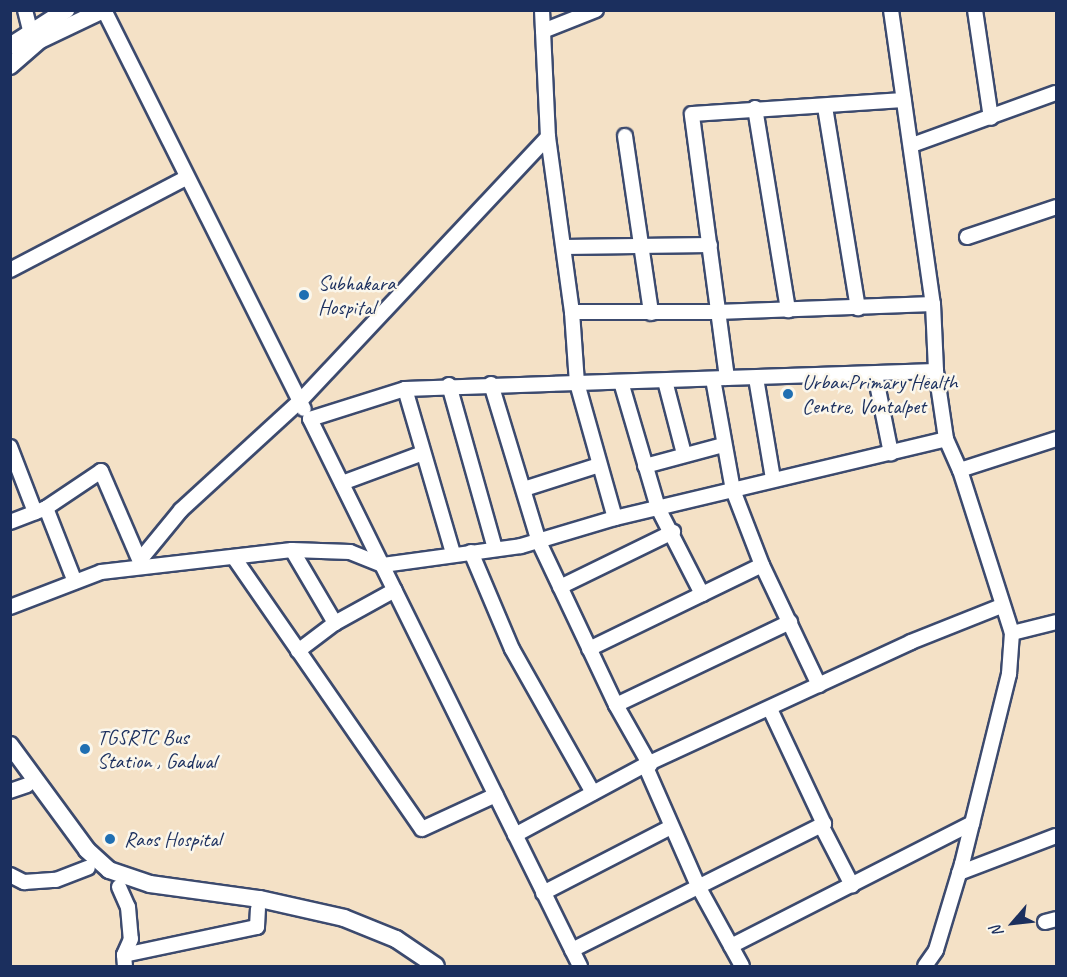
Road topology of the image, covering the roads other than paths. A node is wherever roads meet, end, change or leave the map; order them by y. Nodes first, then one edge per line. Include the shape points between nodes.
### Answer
1 (25, 10) edge
2 (66, 10) edge
3 (103, 10) edge
4 (542, 10) edge
5 (596, 10) edge
6 (891, 10) edge
7 (975, 10) edge
8 (30, 30) junction
9 (543, 31) junction
10 (10, 46) edge
11 (10, 66) edge
12 (1056, 93) edge
13 (904, 100) junction
14 (825, 107) junction
15 (754, 108) junction
16 (991, 118) junction
17 (625, 136) dead end
18 (548, 137) junction
19 (912, 145) junction
20 (186, 178) junction
21 (1056, 207) edge
22 (966, 237) dead end
23 (639, 245) junction
24 (710, 245) junction
25 (564, 247) junction
26 (10, 270) edge
27 (933, 304) junction
28 (858, 308) junction
29 (788, 310) junction
30 (572, 312) junction
31 (717, 312) junction
32 (651, 313) junction
33 (936, 371) junction
34 (875, 374) junction
35 (756, 378) junction
36 (720, 379) junction
37 (665, 381) junction
38 (621, 382) junction
39 (578, 383) junction
40 (491, 384) junction
41 (449, 386) junction
42 (405, 389) junction
43 (300, 401) junction
44 (310, 419) junction
45 (945, 439) junction
46 (1056, 439) edge
47 (723, 445) junction
48 (10, 447) edge
49 (423, 453) junction
50 (891, 453) junction
51 (684, 454) junction
52 (599, 465) junction
53 (645, 466) junction
54 (960, 470) junction
55 (773, 479) junction
56 (342, 483) junction
57 (524, 489) junction
58 (733, 490) junction
59 (658, 508) junction
60 (41, 510) junction
61 (615, 518) junction
62 (10, 522) edge
63 (672, 532) junction
64 (539, 542) junction
65 (495, 549) junction
66 (292, 550) junction
67 (471, 552) junction
68 (453, 554) junction
69 (235, 559) junction
70 (142, 564) junction
71 (383, 565) junction
72 (762, 565) junction
73 (75, 582) junction
74 (560, 587) junction
75 (395, 590) junction
76 (702, 594) junction
77 (1001, 606) junction
78 (10, 607) edge
79 (790, 622) junction
80 (1056, 622) edge
81 (335, 623) junction
82 (1012, 633) junction
83 (589, 649) junction
84 (298, 651) junction
85 (819, 686) junction
86 (615, 705) junction
87 (770, 709) junction
88 (10, 745) edge
89 (10, 762) edge
90 (648, 765) junction
91 (27, 785) junction
92 (10, 791) edge
93 (593, 793) junction
94 (496, 795) junction
95 (972, 824) junction
96 (821, 825) junction
97 (670, 827) junction
98 (516, 835) junction
99 (1056, 836) edge
100 (88, 868) junction
101 (959, 873) junction
102 (10, 875) edge
103 (852, 885) junction
104 (698, 886) junction
105 (119, 887) junction
106 (543, 892) junction
107 (258, 909) junction
108 (731, 946) junction
109 (572, 950) junction
110 (125, 961) edge
111 (419, 966) edge
112 (436, 966) edge
113 (579, 966) edge
114 (742, 966) edge
115 (925, 966) edge

1 - 8 street
2 - 8 main road
3 - 11 main road via 47,36
3 - 20 street
4 - 9 street
5 - 9 street
6 - 13 street
7 - 16 street
8 - 10 main road
9 - 18 street
12 - 16 street
13 - 14 street
13 - 19 street
14 - 15 street
14 - 28 street
15 - 24 street via 692,114
15 - 29 street
16 - 19 street
17 - 23 street
18 - 25 street
18 - 43 street
19 - 27 street
20 - 26 street
20 - 43 street
21 - 22 street
23 - 24 street
23 - 25 street
23 - 32 street
24 - 31 street
25 - 30 street
27 - 28 street
27 - 33 street
28 - 29 street
29 - 31 street
30 - 32 street
30 - 39 street
31 - 32 street
31 - 36 street
33 - 34 street
33 - 45 street
34 - 35 street
34 - 50 street
35 - 36 street
35 - 55 street
36 - 37 street
36 - 47 street
37 - 38 street
37 - 51 street
38 - 39 street
38 - 53 street
39 - 40 street
39 - 52 street
40 - 41 street
40 - 57 street
41 - 42 street
41 - 65 street
42 - 44 street
42 - 49 street
43 - 44 street
43 - 70 street via 181,510
44 - 56 street
45 - 50 street
45 - 54 street
46 - 54 street
47 - 51 street
47 - 58 street
48 - 60 street
49 - 56 street
49 - 68 street
50 - 55 street
51 - 53 street
52 - 57 street
52 - 61 street
53 - 59 street
54 - 77 street
55 - 58 street
56 - 71 street
57 - 64 street
58 - 59 street
58 - 72 street
59 - 61 street
59 - 63 street
60 - 62 street
60 - 70 street via 101,471
60 - 73 street
61 - 64 street
63 - 74 street
63 - 76 street
64 - 65 street
64 - 74 street
65 - 67 street
66 - 69 street
66 - 71 street via 350,552
66 - 81 street
67 - 68 street
67 - 93 street via 512,649
68 - 71 street
69 - 70 street
69 - 84 street
70 - 73 street
71 - 75 street
72 - 76 street
72 - 79 street
73 - 78 street
74 - 83 street
75 - 81 street
75 - 94 street
76 - 83 street
77 - 82 street
77 - 85 street via 911,642
79 - 85 street
79 - 86 street
80 - 82 street
81 - 84 street
82 - 95 street via 1009,674
83 - 86 street
84 - 94 street via 422,829
85 - 87 street
86 - 90 street
87 - 90 street
87 - 96 street via 824,824
88 - 112 main road via 87,850 109,870 150,884 260,899 344,918 396,939
89 - 91 main road
90 - 93 street
90 - 97 street
91 - 92 street
91 - 100 main road
93 - 98 street
94 - 98 street
95 - 101 street
95 - 103 street
96 - 103 street
96 - 104 street
97 - 104 street
97 - 106 street
98 - 106 street
99 - 101 street
100 - 102 street via 56,880 24,882
100 - 105 main road
101 - 115 street via 936,950
103 - 108 street
104 - 108 street
104 - 109 street
105 - 107 main road
105 - 110 street via 128,907 131,939
106 - 109 street
107 - 110 street via 257,927
107 - 111 main road via 359,933
108 - 114 street
109 - 113 street

